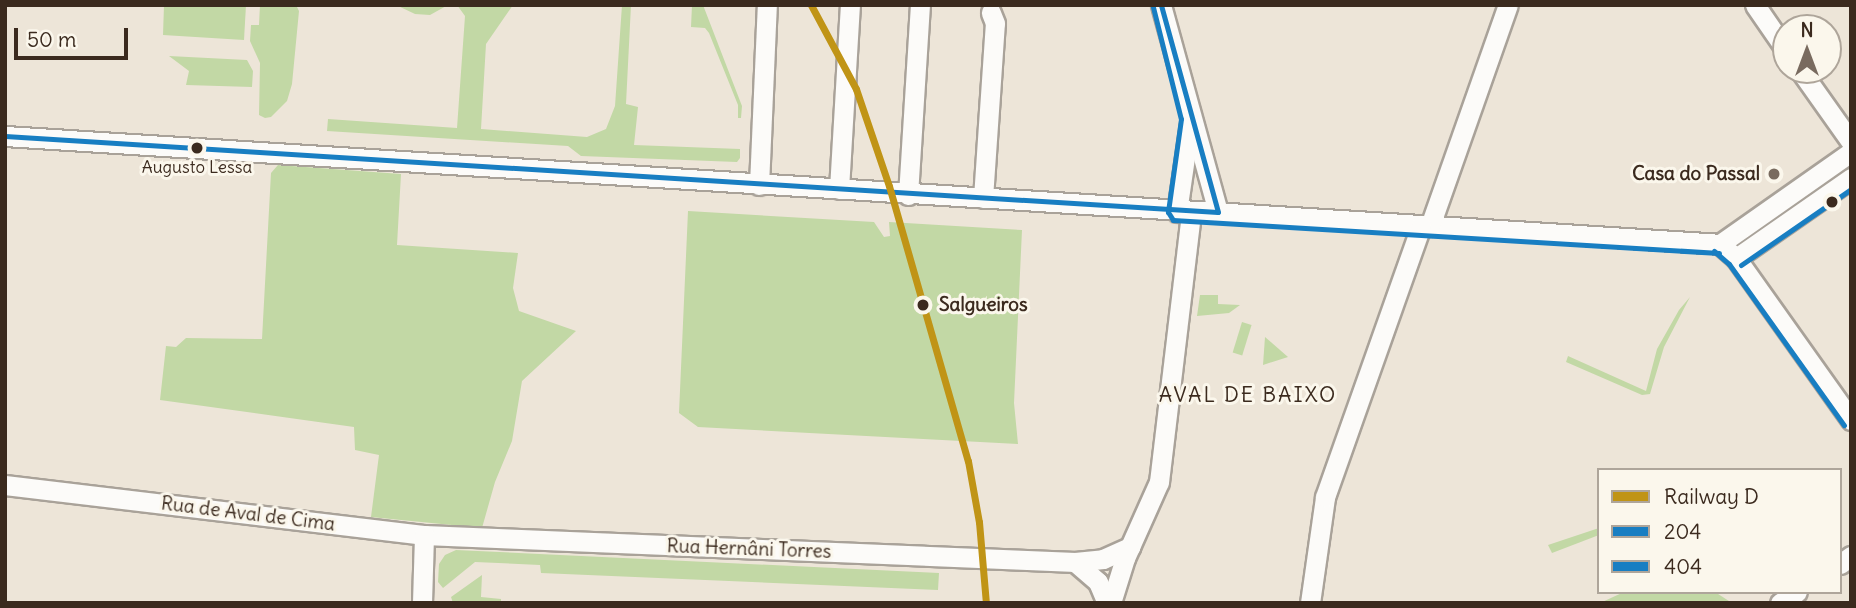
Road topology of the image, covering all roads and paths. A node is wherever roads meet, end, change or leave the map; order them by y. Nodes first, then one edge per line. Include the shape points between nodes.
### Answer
1 (767, 5) edge
2 (920, 5) edge
3 (1161, 5) edge
4 (1508, 5) edge
5 (1755, 5) edge
6 (848, 7) edge
7 (991, 13) dead end
8 (1772, 30) edge
9 (1810, 84) edge
10 (1190, 119) junction
11 (5, 136) edge
12 (1851, 142) edge
13 (1851, 152) edge
14 (1851, 178) edge
15 (758, 185) junction
16 (839, 190) junction
17 (908, 195) junction
18 (983, 198) junction
19 (1184, 212) junction
20 (1218, 212) junction
21 (1426, 226) junction
22 (1720, 244) junction
23 (1736, 258) junction
24 (1851, 420) edge
25 (5, 485) edge
26 (424, 535) junction
27 (1130, 547) junction
28 (1075, 562) junction
29 (422, 603) edge
30 (1109, 603) edge
31 (1310, 603) edge

1 - 15 street
2 - 17 street
3 - 10 street
4 - 21 street
5 - 8 street
6 - 16 street
7 - 18 street via 995,23
9 - 12 street
10 - 19 street
10 - 20 street
11 - 15 street
13 - 22 street
14 - 23 street
15 - 16 street
16 - 17 street
17 - 18 street
18 - 19 street
19 - 20 street
19 - 27 street via 1159,482
20 - 21 street
21 - 22 street
21 - 31 street via 1325,496
22 - 23 street
23 - 24 street
25 - 26 street, Rua de Aval de Cima
26 - 28 street, Rua Hernâni Torres
26 - 29 street
27 - 28 street, Rua Hernâni Torres via 1103,559
27 - 30 street
28 - 30 street via 1098,582

